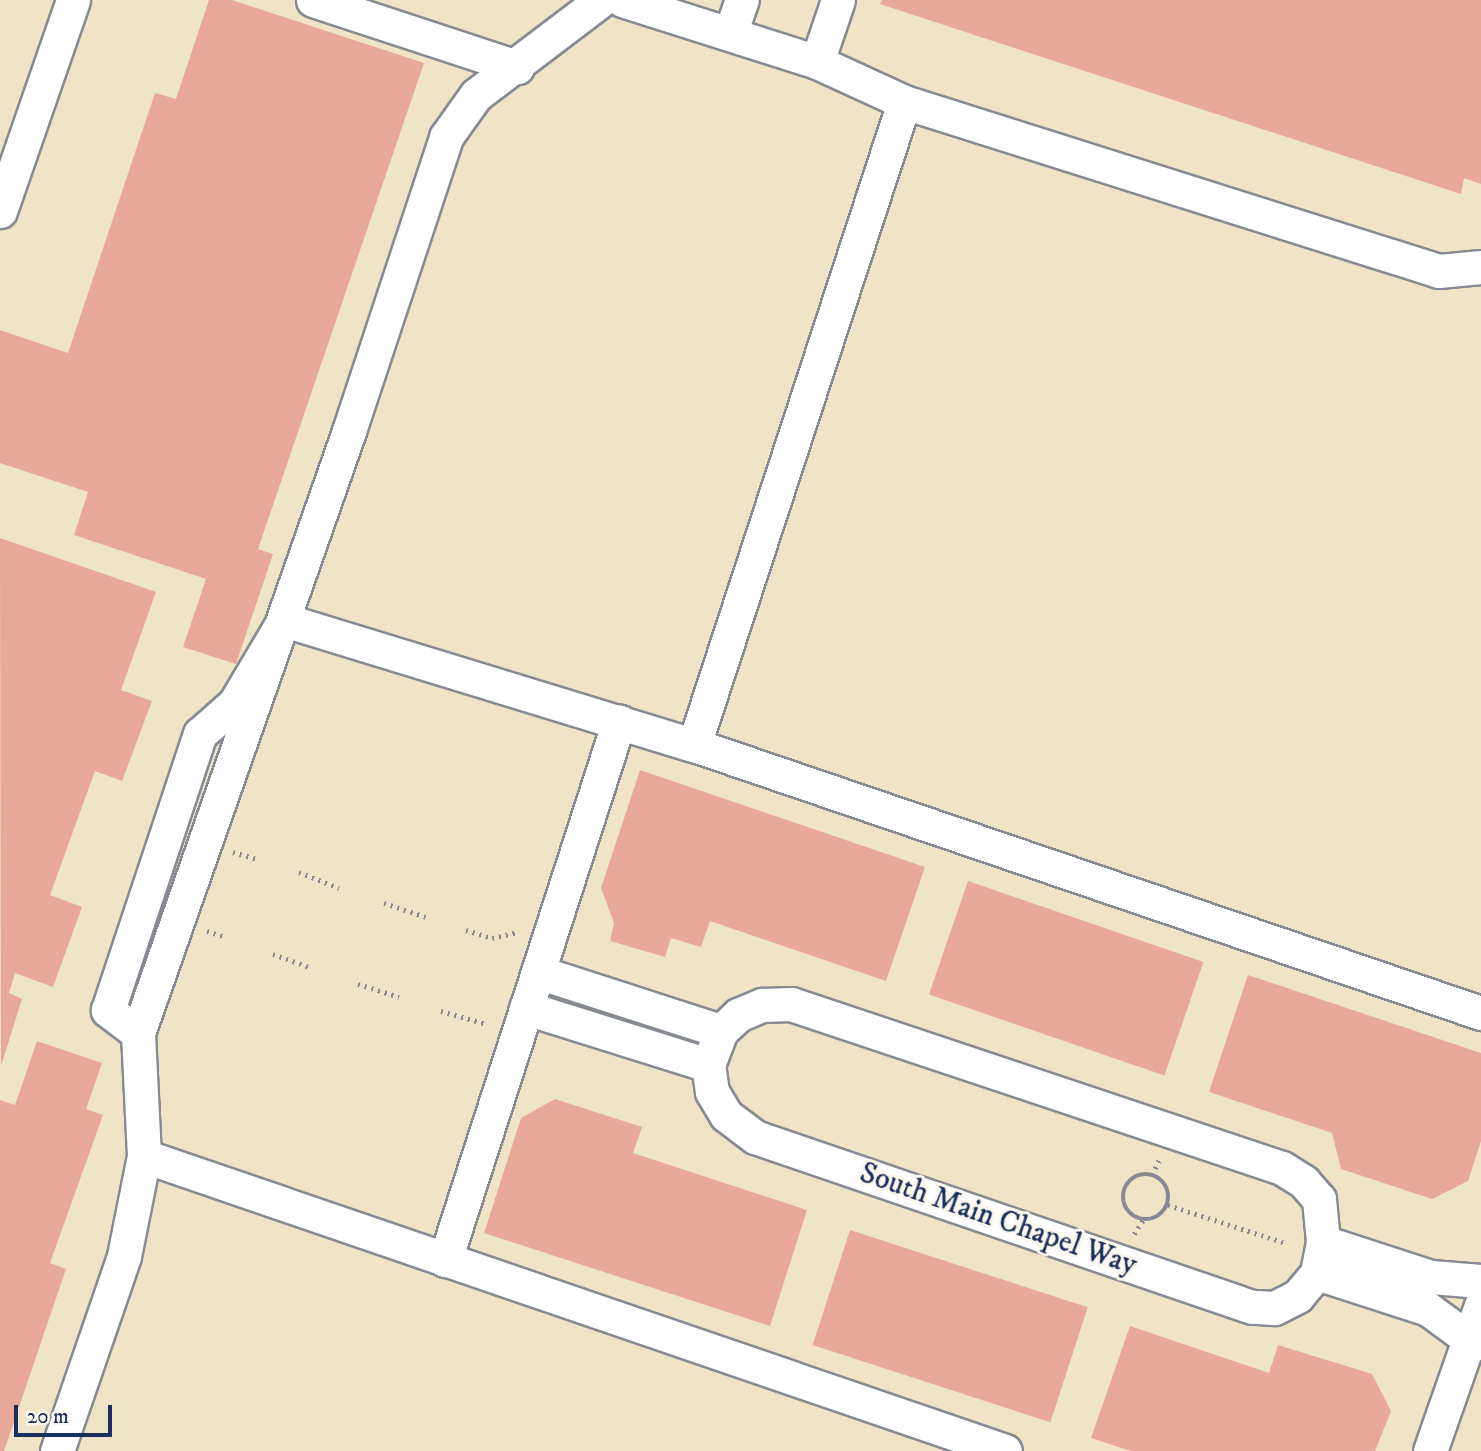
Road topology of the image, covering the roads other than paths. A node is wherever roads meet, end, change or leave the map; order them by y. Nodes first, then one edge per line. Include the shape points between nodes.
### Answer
1 (73, 0) edge
2 (313, 0) edge
3 (601, 0) edge
4 (622, 0) edge
5 (742, 0) edge
6 (838, 0) edge
7 (730, 34) junction
8 (817, 62) junction
9 (517, 67) junction
10 (904, 102) junction
11 (0, 211) edge
12 (1481, 267) edge
13 (284, 620) junction
14 (619, 721) junction
15 (694, 745) junction
16 (538, 972) junction
17 (526, 1008) junction
18 (1481, 1013) edge
19 (721, 1031) junction
20 (708, 1065) junction
21 (144, 1156) junction
22 (1320, 1257) junction
23 (445, 1260) junction
24 (1481, 1282) edge
25 (1481, 1305) edge
26 (1475, 1341) edge
27 (57, 1451) edge
28 (1005, 1451) edge
29 (1430, 1451) edge

1 - 11 street
2 - 9 street
3 - 9 street
4 - 7 street
5 - 7 street
6 - 8 street
7 - 8 street
8 - 10 street
9 - 13 street via 476,95 446,137
10 - 12 street via 1439,271
10 - 15 street
13 - 14 street
13 - 21 street via 236,703 200,734 108,1010 138,1033
14 - 15 street
14 - 16 street
15 - 18 street
16 - 17 street
16 - 19 street
17 - 20 street
17 - 23 street
19 - 20 street
19 - 22 street via 738,1015 762,1005 791,1004 1282,1168 1319,1199
20 - 22 street, South Main Chapel Way via 712,1092 726,1115 755,1137 1252,1307 1274,1308 1298,1296
21 - 23 street
21 - 27 street via 124,1256
22 - 24 street
22 - 26 street via 1428,1309
23 - 28 street
25 - 26 street
26 - 29 street

